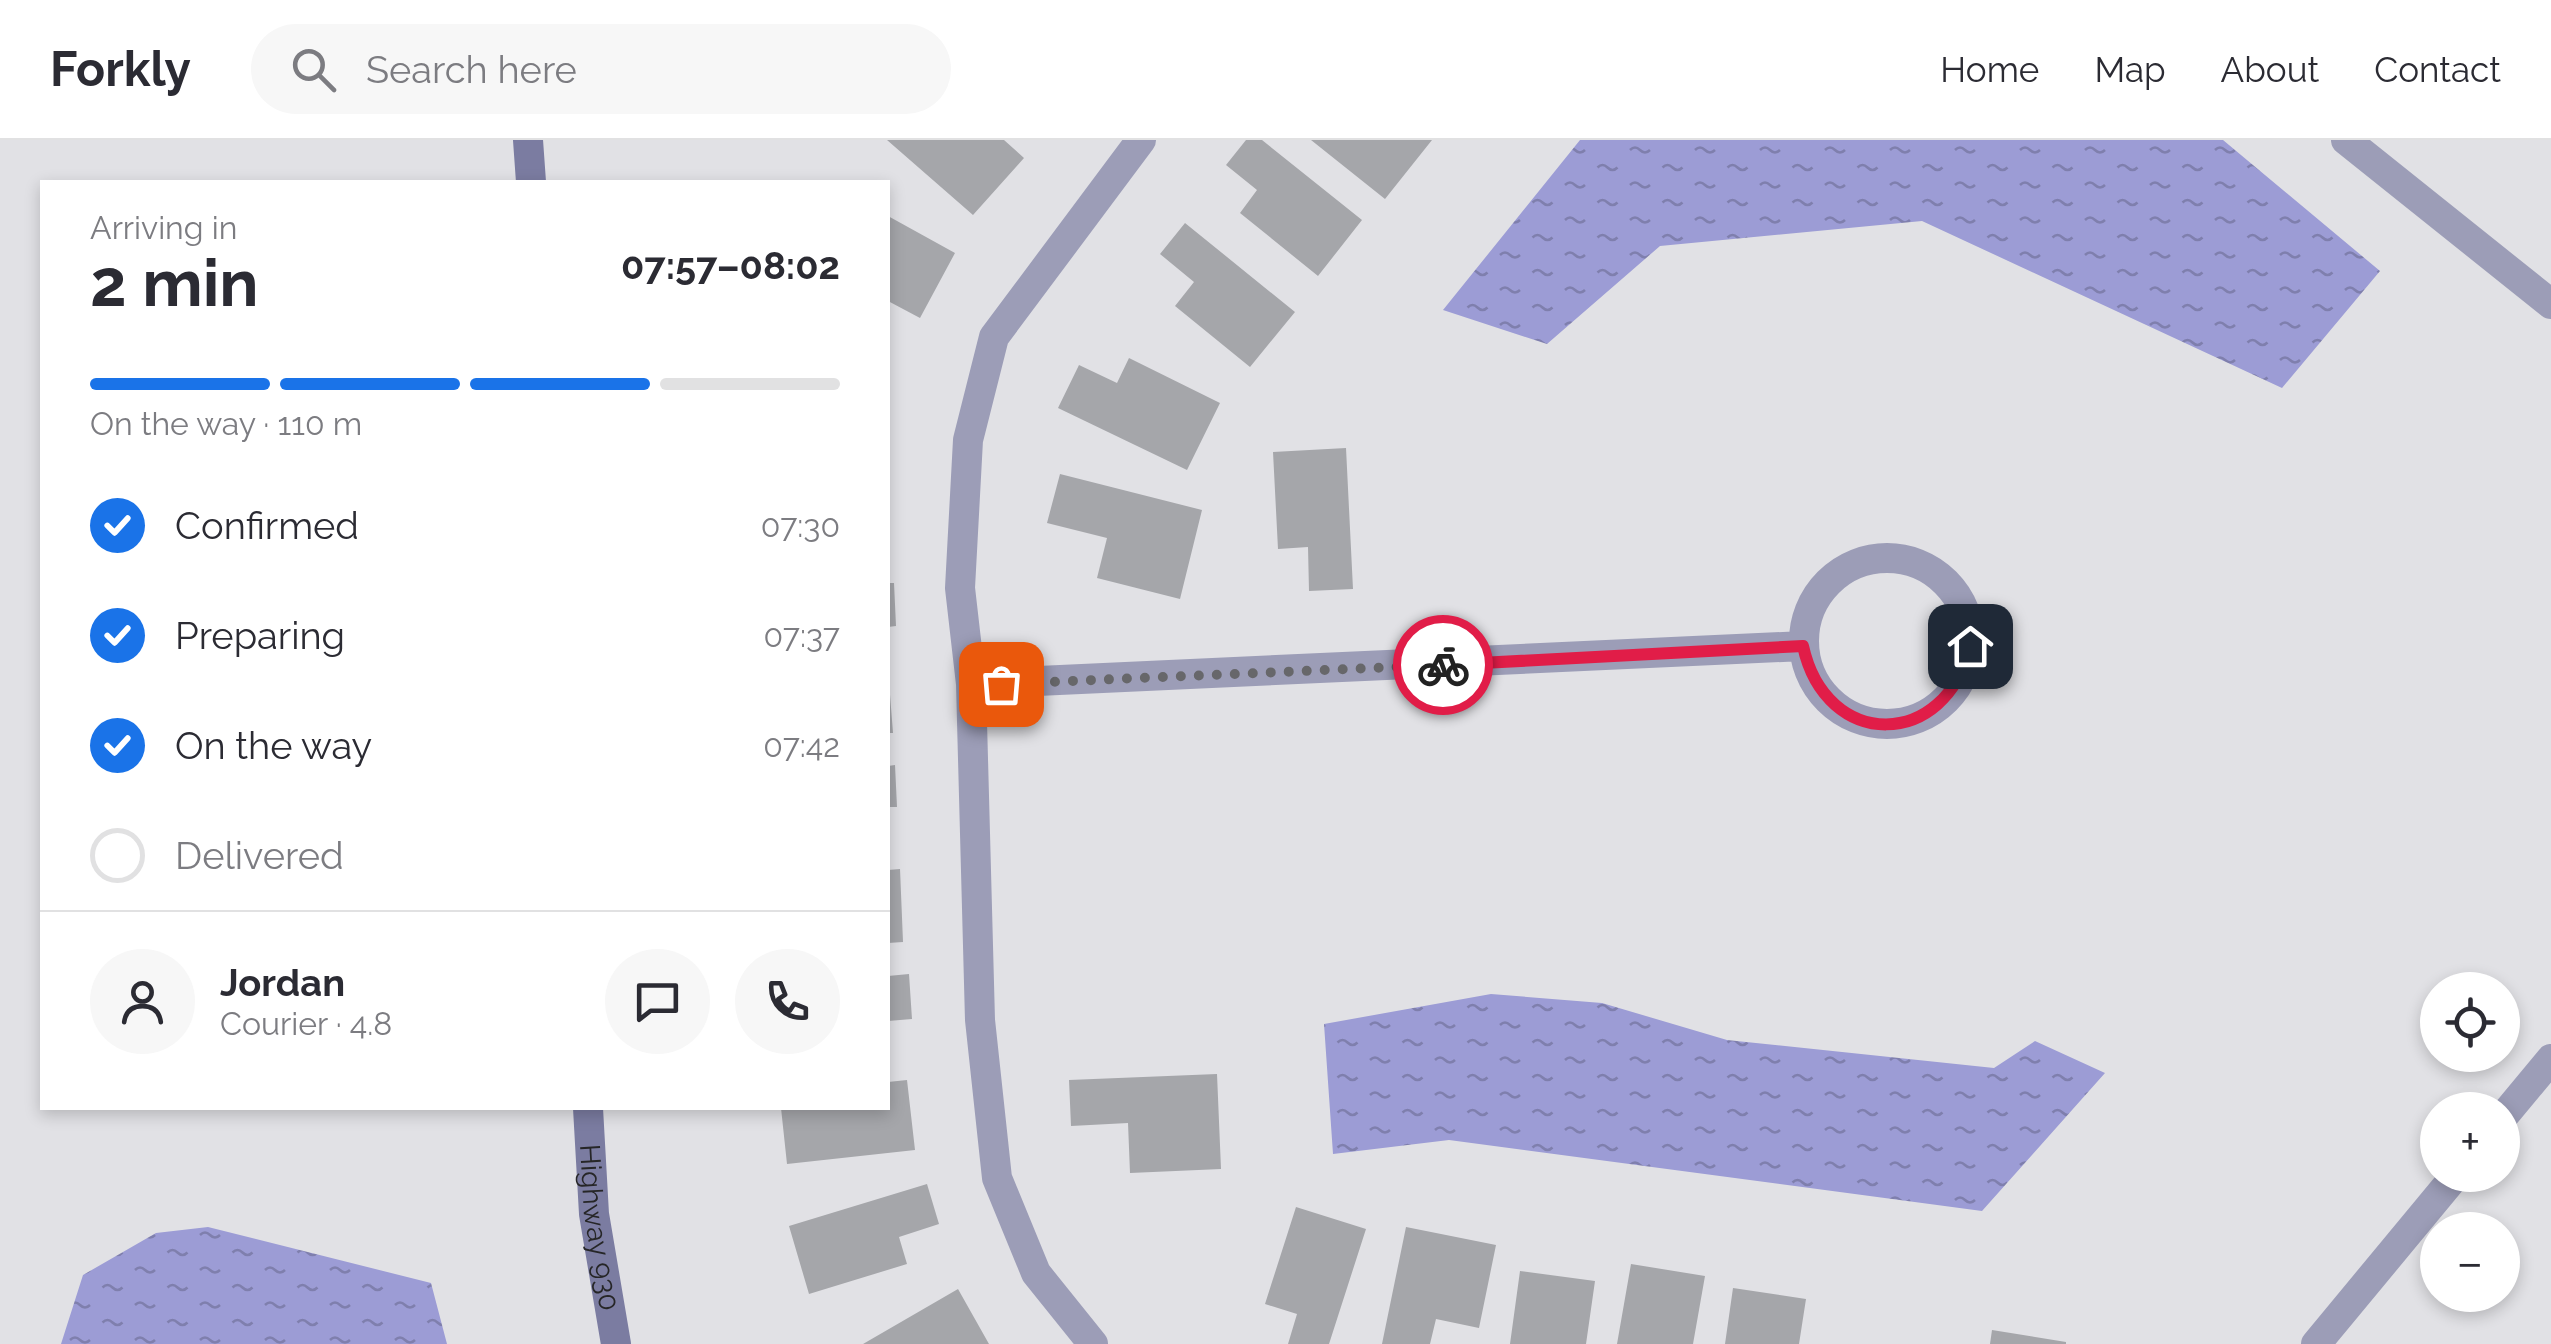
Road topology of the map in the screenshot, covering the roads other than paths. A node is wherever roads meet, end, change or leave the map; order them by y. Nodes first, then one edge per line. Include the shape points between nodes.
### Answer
1 (528, 140) edge
2 (1140, 140) edge
3 (2346, 140) edge
4 (531, 180) edge
5 (2551, 304) edge
6 (1803, 646) junction
7 (971, 684) junction
8 (2551, 1059) edge
9 (2520, 1096) edge
10 (588, 1110) edge
11 (2442, 1192) edge
12 (616, 1344) edge
13 (1094, 1344) edge
14 (2316, 1344) edge

1 - 4 street
2 - 7 street via 994,337 968,440 960,588
3 - 5 street
6 - 6 street via 1824,697 1860,719 1901,724 1949,697 1970,646 1967,618 1947,584 1913,561 1886,558 1836,574 1812,607
6 - 7 street
7 - 13 street via 980,1020 997,1178 1036,1273
8 - 9 street
10 - 12 street, Highway 930 via 594,1214
11 - 14 street

